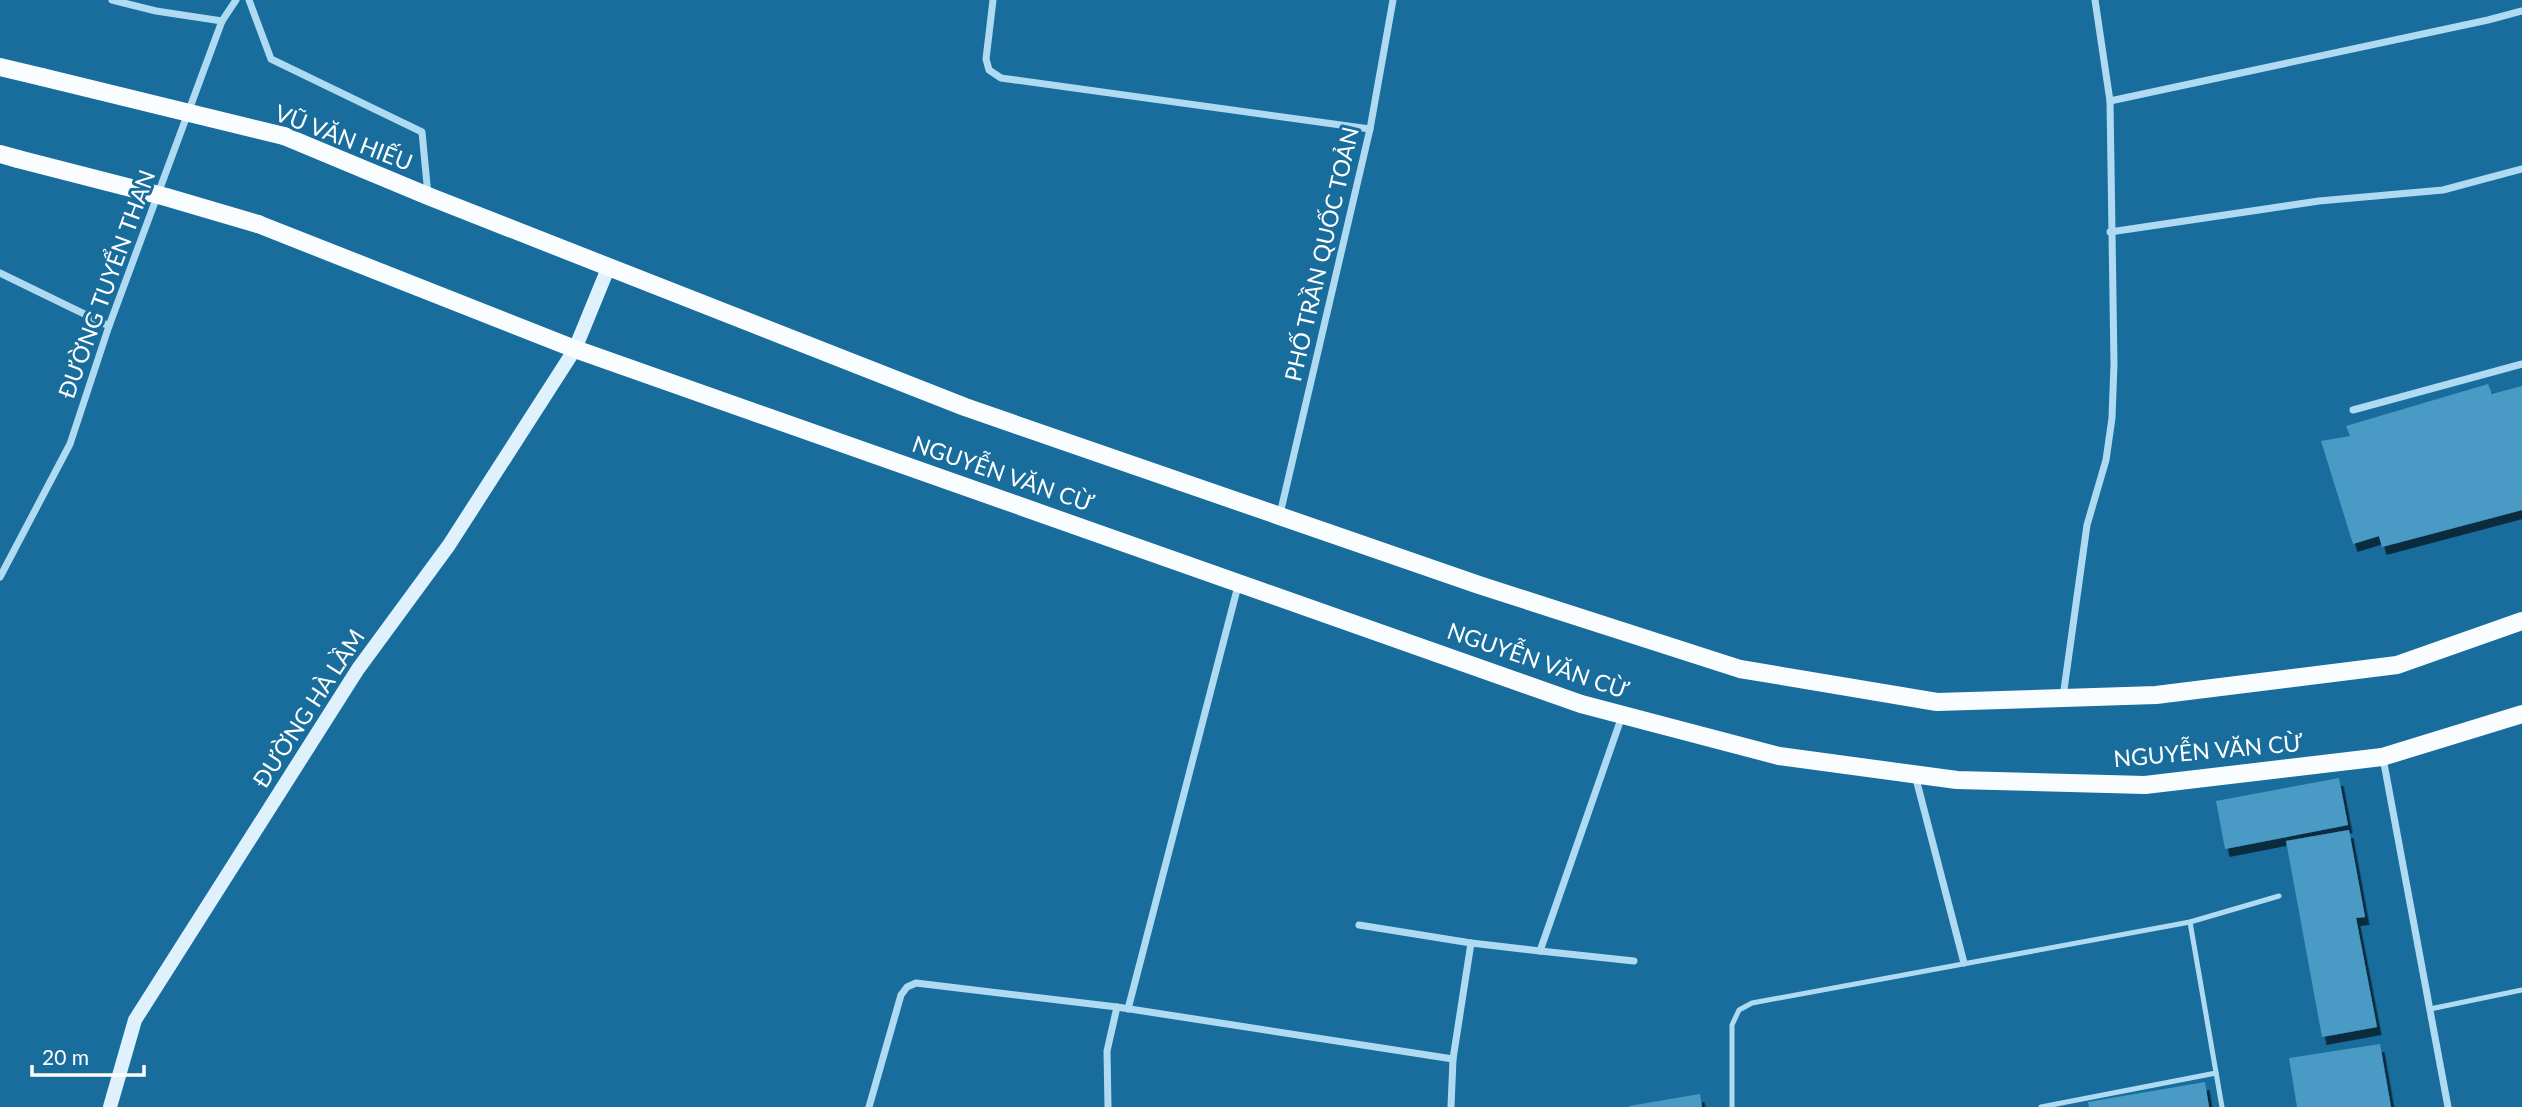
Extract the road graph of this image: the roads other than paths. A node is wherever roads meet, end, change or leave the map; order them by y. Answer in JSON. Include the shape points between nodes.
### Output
{"nodes":[{"id":1,"x":112,"y":0,"type":"edge"},
{"id":2,"x":236,"y":0,"type":"edge"},
{"id":3,"x":250,"y":0,"type":"edge"},
{"id":4,"x":993,"y":0,"type":"edge"},
{"id":5,"x":1393,"y":0,"type":"edge"},
{"id":6,"x":2095,"y":0,"type":"edge"},
{"id":7,"x":2522,"y":10,"type":"edge"},
{"id":8,"x":222,"y":21,"type":"junction"},
{"id":9,"x":0,"y":67,"type":"edge"},
{"id":10,"x":2110,"y":101,"type":"junction"},
{"id":11,"x":1370,"y":130,"type":"junction"},
{"id":12,"x":0,"y":154,"type":"edge"},
{"id":13,"x":2522,"y":169,"type":"edge"},
{"id":14,"x":428,"y":196,"type":"junction"},
{"id":15,"x":2110,"y":232,"type":"junction"},
{"id":16,"x":609,"y":266,"type":"junction"},
{"id":17,"x":0,"y":273,"type":"edge"},
{"id":18,"x":109,"y":327,"type":"junction"},
{"id":19,"x":575,"y":349,"type":"junction"},
{"id":20,"x":2522,"y":365,"type":"edge"},
{"id":21,"x":2353,"y":410,"type":"dead end"},
{"id":22,"x":1280,"y":515,"type":"junction"},
{"id":23,"x":0,"y":577,"type":"edge"},
{"id":24,"x":1239,"y":582,"type":"junction"},
{"id":25,"x":2522,"y":621,"type":"edge"},
{"id":26,"x":2063,"y":698,"type":"junction"},
{"id":27,"x":2522,"y":714,"type":"edge"},
{"id":28,"x":1622,"y":715,"type":"junction"},
{"id":29,"x":2382,"y":757,"type":"junction"},
{"id":30,"x":1914,"y":774,"type":"junction"},
{"id":31,"x":2279,"y":896,"type":"dead end"},
{"id":32,"x":2190,"y":922,"type":"junction"},
{"id":33,"x":1359,"y":925,"type":"dead end"},
{"id":34,"x":1471,"y":943,"type":"junction"},
{"id":35,"x":1540,"y":951,"type":"junction"},
{"id":36,"x":1634,"y":961,"type":"dead end"},
{"id":37,"x":1964,"y":963,"type":"junction"},
{"id":38,"x":2522,"y":990,"type":"edge"},
{"id":39,"x":1117,"y":1007,"type":"junction"},
{"id":40,"x":1128,"y":1009,"type":"junction"},
{"id":41,"x":2430,"y":1009,"type":"junction"},
{"id":42,"x":1453,"y":1059,"type":"junction"},
{"id":43,"x":2216,"y":1073,"type":"junction"},
{"id":44,"x":110,"y":1107,"type":"edge"},
{"id":45,"x":869,"y":1107,"type":"edge"},
{"id":46,"x":1108,"y":1107,"type":"edge"},
{"id":47,"x":1451,"y":1107,"type":"edge"},
{"id":48,"x":1732,"y":1107,"type":"edge"},
{"id":49,"x":2041,"y":1107,"type":"edge"},
{"id":50,"x":2222,"y":1107,"type":"edge"},
{"id":51,"x":2448,"y":1107,"type":"edge"}],
"edges":[{"from":1,"to":8,"type":"street"},
{"from":2,"to":8,"type":"street","name":"ĐƯỜNG TUYỂN THAN"},
{"from":3,"to":14,"type":"street","via":[[271,59],[422,132]]},
{"from":4,"to":11,"type":"street","via":[[986,59],[989,69],[1001,78]]},
{"from":5,"to":11,"type":"street","name":"PHỐ TRẦN QUỐC TOẢN"},
{"from":6,"to":10,"type":"street"},
{"from":7,"to":10,"type":"street"},
{"from":8,"to":18,"type":"street","name":"ĐƯỜNG TUYỂN THAN"},
{"from":9,"to":14,"type":"main road","name":"VŨ VĂN HIẾU","bridge":true,"via":[[284,136]]},
{"from":10,"to":15,"type":"street"},
{"from":11,"to":22,"type":"street","name":"PHỐ TRẦN QUỐC TOẢN"},
{"from":12,"to":19,"type":"main road","bridge":true,"via":[[258,224]]},
{"from":13,"to":15,"type":"street","via":[[2443,190],[2319,201]]},
{"from":14,"to":16,"type":"main road","name":"VŨ VĂN HIẾU"},
{"from":15,"to":26,"type":"street","via":[[2112,418],[2106,460],[2087,525]]},
{"from":16,"to":19,"type":"main road","name":"ĐƯỜNG HÀ LẦM"},
{"from":16,"to":22,"type":"main road","name":"VŨ VĂN HIẾU","via":[[965,407]]},
{"from":17,"to":18,"type":"street"},
{"from":18,"to":23,"type":"street","name":"ĐƯỜNG TUYỂN THAN","via":[[71,444]]},
{"from":19,"to":24,"type":"main road","name":"NGUYỄN VĂN CỪ"},
{"from":19,"to":44,"type":"main road","name":"ĐƯỜNG HÀ LẦM","via":[[449,545],[358,669],[135,1020]]},
{"from":20,"to":21,"type":"street"},
{"from":22,"to":26,"type":"main road","via":[[1740,669],[1937,702]]},
{"from":24,"to":28,"type":"main road","name":"NGUYỄN VĂN CỪ"},
{"from":24,"to":40,"type":"street"},
{"from":25,"to":26,"type":"main road","via":[[2397,665],[2156,695]]},
{"from":27,"to":29,"type":"main road","name":"NGUYỄN VĂN CỪ"},
{"from":28,"to":30,"type":"main road","name":"NGUYỄN VĂN CỪ","via":[[1779,756]]},
{"from":28,"to":35,"type":"street"},
{"from":29,"to":30,"type":"main road","name":"NGUYỄN VĂN CỪ","via":[[2145,785],[1957,780]]},
{"from":29,"to":41,"type":"street"},
{"from":30,"to":37,"type":"street"},
{"from":31,"to":32,"type":"lane"},
{"from":32,"to":37,"type":"lane"},
{"from":32,"to":43,"type":"lane"},
{"from":33,"to":34,"type":"street"},
{"from":34,"to":35,"type":"street"},
{"from":34,"to":42,"type":"street"},
{"from":35,"to":36,"type":"street"},
{"from":37,"to":48,"type":"lane","via":[[1752,1003],[1739,1010],[1732,1025]]},
{"from":38,"to":41,"type":"lane"},
{"from":39,"to":40,"type":"street"},
{"from":39,"to":45,"type":"street","via":[[916,984],[907,987]]},
{"from":39,"to":46,"type":"street","via":[[1107,1051]]},
{"from":40,"to":42,"type":"street"},
{"from":41,"to":51,"type":"street"},
{"from":42,"to":47,"type":"street"},
{"from":43,"to":49,"type":"lane"},
{"from":43,"to":50,"type":"lane"}]}
